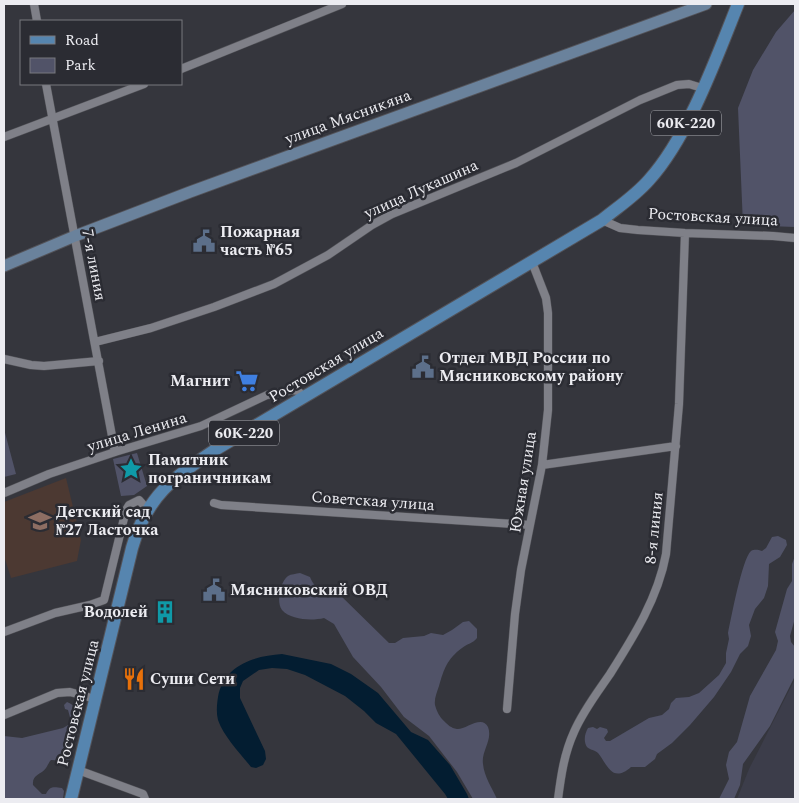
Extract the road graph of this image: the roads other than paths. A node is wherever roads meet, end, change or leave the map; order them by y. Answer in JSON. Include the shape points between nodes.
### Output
{"nodes":[{"id":1,"x":34,"y":4,"type":"edge"},
{"id":2,"x":342,"y":4,"type":"edge"},
{"id":3,"x":706,"y":4,"type":"edge"},
{"id":4,"x":738,"y":4,"type":"edge"},
{"id":5,"x":37,"y":20,"type":"edge"},
{"id":6,"x":182,"y":69,"type":"edge"},
{"id":7,"x":46,"y":85,"type":"edge"},
{"id":8,"x":141,"y":85,"type":"edge"},
{"id":9,"x":702,"y":88,"type":"junction"},
{"id":10,"x":52,"y":118,"type":"junction"},
{"id":11,"x":4,"y":138,"type":"edge"},
{"id":12,"x":602,"y":220,"type":"junction"},
{"id":13,"x":684,"y":233,"type":"junction"},
{"id":14,"x":75,"y":236,"type":"junction"},
{"id":15,"x":795,"y":238,"type":"edge"},
{"id":16,"x":532,"y":262,"type":"junction"},
{"id":17,"x":4,"y":266,"type":"edge"},
{"id":18,"x":95,"y":342,"type":"junction"},
{"id":19,"x":4,"y":359,"type":"edge"},
{"id":20,"x":99,"y":361,"type":"junction"},
{"id":21,"x":304,"y":397,"type":"junction"},
{"id":22,"x":676,"y":446,"type":"junction"},
{"id":23,"x":115,"y":452,"type":"junction"},
{"id":24,"x":542,"y":464,"type":"junction"},
{"id":25,"x":4,"y":493,"type":"edge"},
{"id":26,"x":214,"y":503,"type":"dead end"},
{"id":27,"x":147,"y":509,"type":"junction"},
{"id":28,"x":530,"y":525,"type":"junction"},
{"id":29,"x":4,"y":632,"type":"edge"},
{"id":30,"x":95,"y":699,"type":"junction"},
{"id":31,"x":507,"y":709,"type":"dead end"},
{"id":32,"x":4,"y":715,"type":"edge"},
{"id":33,"x":78,"y":770,"type":"junction"},
{"id":34,"x":72,"y":795,"type":"edge"},
{"id":35,"x":145,"y":799,"type":"edge"},
{"id":36,"x":558,"y":799,"type":"edge"}],
"edges":[{"from":1,"to":5,"type":"street"},
{"from":2,"to":6,"type":"street"},
{"from":3,"to":14,"type":"street","name":"улица Мясникяна"},
{"from":4,"to":9,"type":"main road","name":"Ростовская улица","number":"60К-220"},
{"from":7,"to":10,"type":"street","name":"7-я линия"},
{"from":8,"to":10,"type":"street"},
{"from":9,"to":12,"type":"main road","name":"Ростовская улица","number":"60К-220","via":[[678,139],[660,167],[638,192]]},
{"from":9,"to":18,"type":"street","name":"улица Лукашина","via":[[689,84],[677,86],[640,100],[516,163],[392,214],[274,284],[160,325]]},
{"from":10,"to":11,"type":"street"},
{"from":10,"to":14,"type":"street","name":"7-я линия"},
{"from":12,"to":13,"type":"street","name":"Ростовская улица","via":[[620,228]]},
{"from":12,"to":16,"type":"main road","name":"Ростовская улица","number":"60К-220"},
{"from":13,"to":15,"type":"street","name":"Ростовская улица"},
{"from":13,"to":22,"type":"street","name":"8-я линия"},
{"from":14,"to":17,"type":"street","name":"улица Мясникяна"},
{"from":14,"to":18,"type":"street","name":"7-я линия"},
{"from":16,"to":21,"type":"main road","name":"Ростовская улица","number":"60К-220"},
{"from":16,"to":24,"type":"street","name":"Южная улица","via":[[546,298],[549,331],[548,410]]},
{"from":18,"to":20,"type":"street","name":"7-я линия"},
{"from":19,"to":20,"type":"street","via":[[44,366]]},
{"from":20,"to":23,"type":"street","name":"7-я линия"},
{"from":21,"to":23,"type":"street","name":"улица Ленина","via":[[293,390],[268,395],[202,426]]},
{"from":21,"to":27,"type":"main road","name":"Ростовская улица","number":"60К-220","via":[[194,464],[167,485]]},
{"from":22,"to":24,"type":"street"},
{"from":22,"to":36,"type":"street","name":"8-я линия","via":[[666,554],[658,586],[636,631],[574,730],[564,761]]},
{"from":23,"to":25,"type":"street","name":"улица Ленина"},
{"from":24,"to":28,"type":"street","name":"Южная улица"},
{"from":26,"to":28,"type":"street","name":"Советская улица"},
{"from":27,"to":29,"type":"street","via":[[139,500],[129,504],[126,510],[104,600],[55,613]]},
{"from":27,"to":30,"type":"main road","name":"Ростовская улица","number":"60К-220","via":[[136,532]]},
{"from":28,"to":31,"type":"street","name":"Южная улица","via":[[521,570]]},
{"from":30,"to":32,"type":"street","via":[[70,692],[58,693]]},
{"from":30,"to":33,"type":"main road","name":"Ростовская улица","number":"60К-220"},
{"from":33,"to":34,"type":"main road","name":"Ростовская улица","number":"60К-220"},
{"from":33,"to":35,"type":"street","via":[[143,794]]}]}
